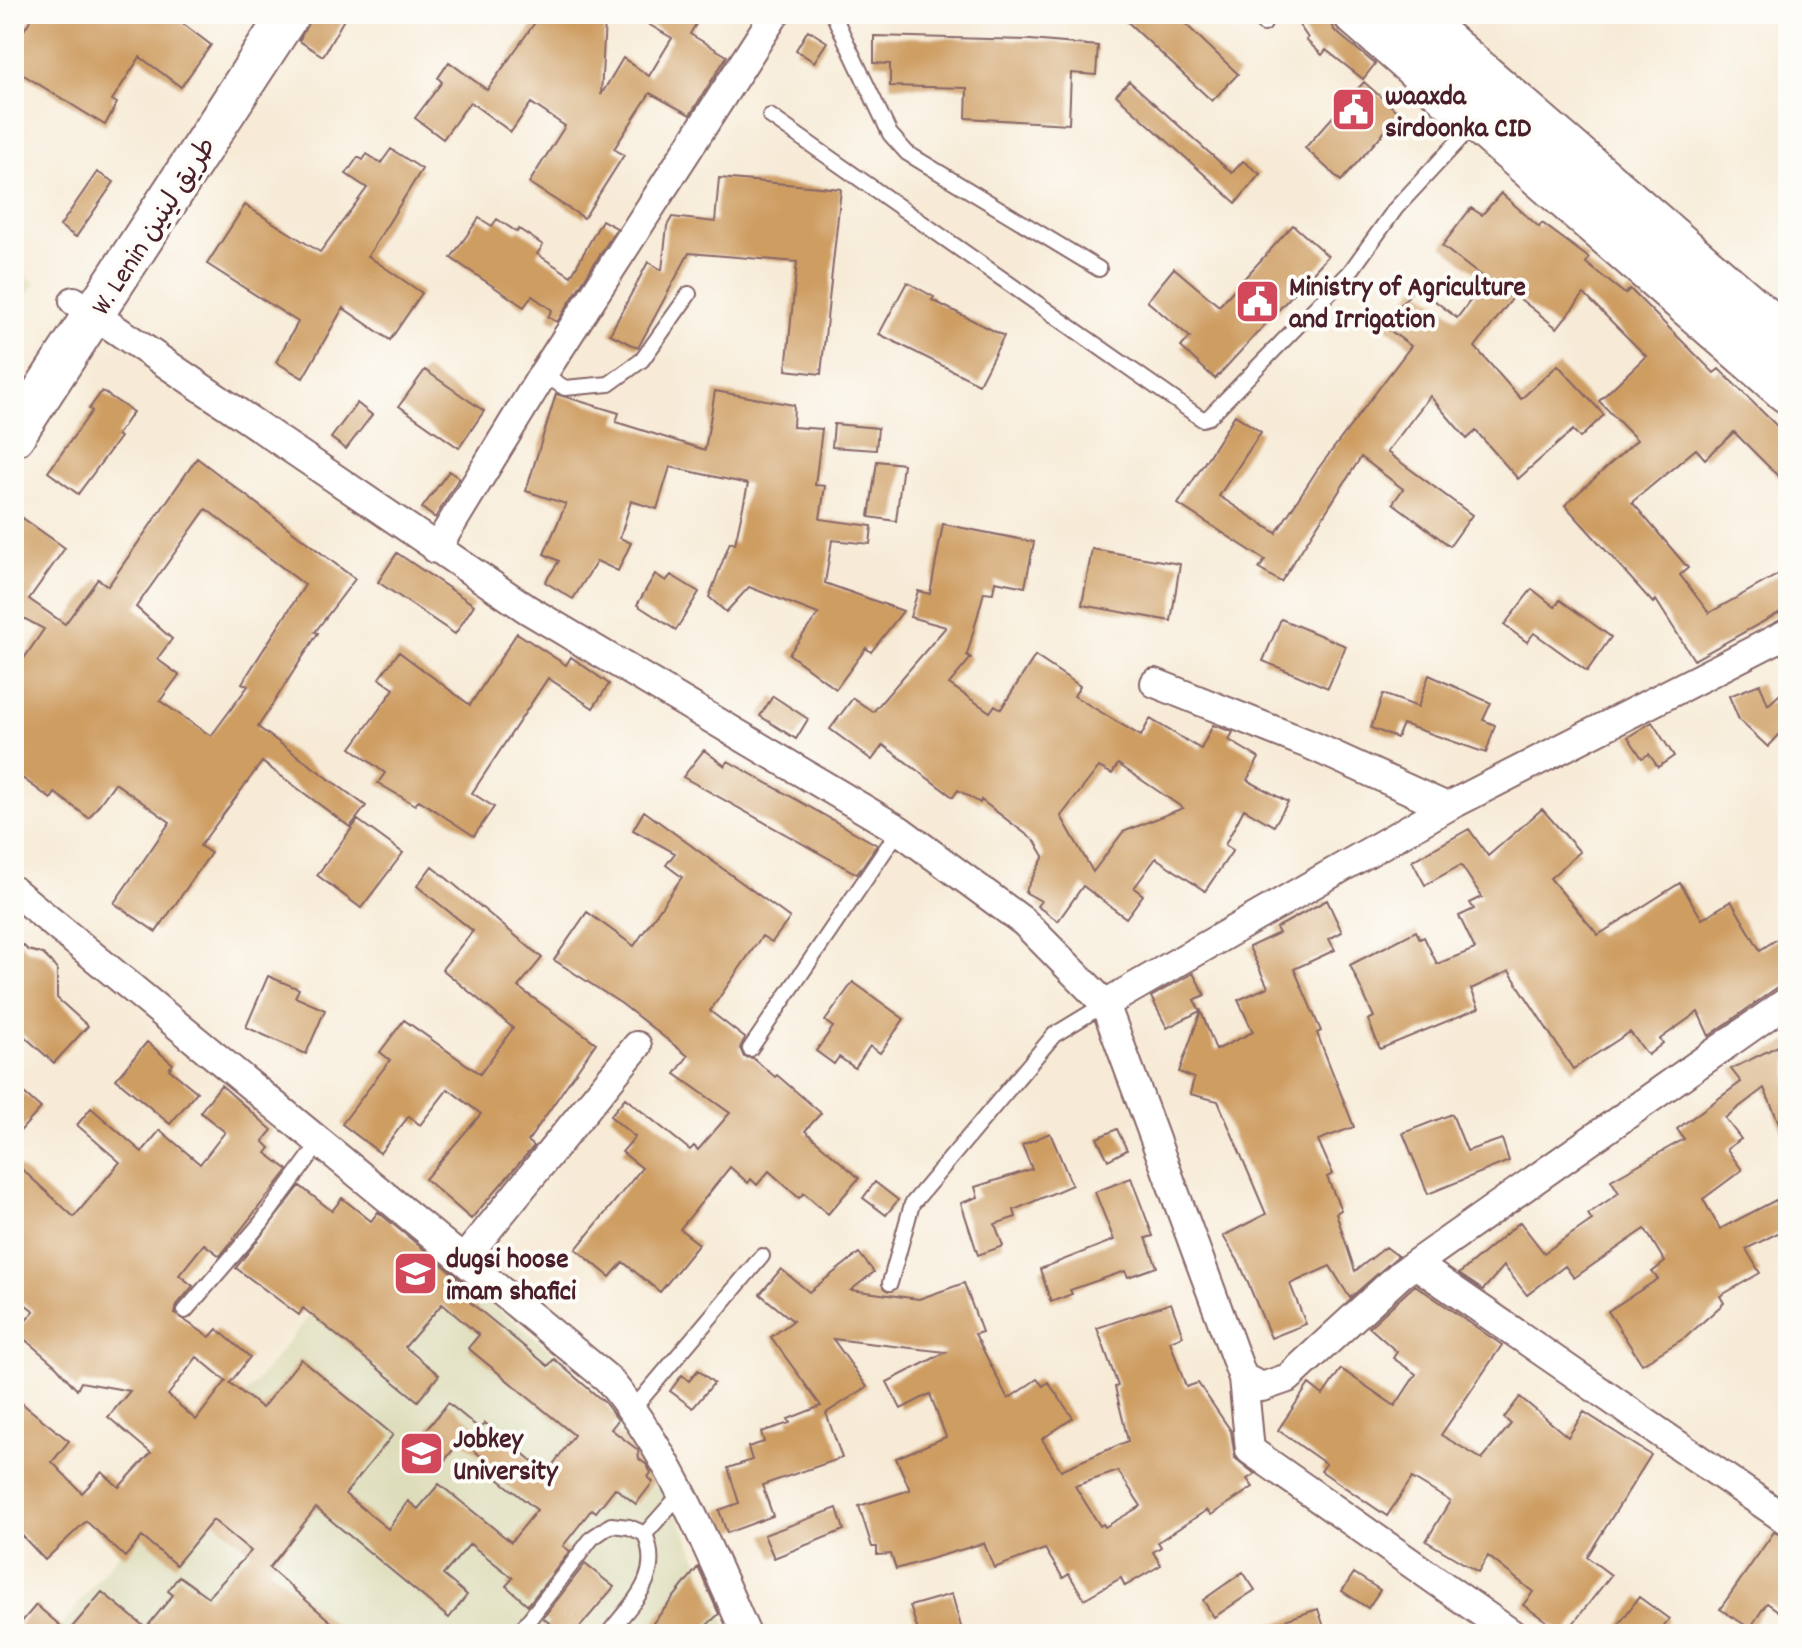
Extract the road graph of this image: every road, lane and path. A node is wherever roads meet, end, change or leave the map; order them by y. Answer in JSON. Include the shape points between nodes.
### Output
{"nodes":[{"id":1,"x":775,"y":14,"type":"edge"},
{"id":2,"x":833,"y":14,"type":"edge"},
{"id":3,"x":1252,"y":14,"type":"edge"},
{"id":4,"x":1356,"y":14,"type":"edge"},
{"id":5,"x":1411,"y":14,"type":"edge"},
{"id":6,"x":274,"y":17,"type":"edge"},
{"id":7,"x":1264,"y":24,"type":"dead end"},
{"id":8,"x":770,"y":116,"type":"dead end"},
{"id":9,"x":1478,"y":120,"type":"junction"},
{"id":10,"x":1099,"y":269,"type":"dead end"},
{"id":11,"x":689,"y":294,"type":"dead end"},
{"id":12,"x":84,"y":307,"type":"junction"},
{"id":13,"x":1788,"y":340,"type":"edge"},
{"id":14,"x":543,"y":374,"type":"junction"},
{"id":15,"x":14,"y":391,"type":"edge"},
{"id":16,"x":1788,"y":391,"type":"edge"},
{"id":17,"x":14,"y":436,"type":"edge"},
{"id":18,"x":436,"y":549,"type":"junction"},
{"id":19,"x":1788,"y":633,"type":"edge"},
{"id":20,"x":1155,"y":683,"type":"dead end"},
{"id":21,"x":1447,"y":807,"type":"junction"},
{"id":22,"x":899,"y":830,"type":"junction"},
{"id":23,"x":14,"y":891,"type":"edge"},
{"id":24,"x":1788,"y":1001,"type":"edge"},
{"id":25,"x":1105,"y":1004,"type":"junction"},
{"id":26,"x":637,"y":1046,"type":"dead end"},
{"id":27,"x":750,"y":1049,"type":"dead end"},
{"id":28,"x":321,"y":1141,"type":"junction"},
{"id":29,"x":762,"y":1256,"type":"dead end"},
{"id":30,"x":463,"y":1260,"type":"junction"},
{"id":31,"x":1417,"y":1265,"type":"junction"},
{"id":32,"x":890,"y":1283,"type":"dead end"},
{"id":33,"x":185,"y":1311,"type":"dead end"},
{"id":34,"x":1243,"y":1378,"type":"junction"},
{"id":35,"x":633,"y":1409,"type":"junction"},
{"id":36,"x":683,"y":1491,"type":"junction"},
{"id":37,"x":1788,"y":1521,"type":"edge"},
{"id":38,"x":645,"y":1534,"type":"junction"},
{"id":39,"x":518,"y":1634,"type":"edge"},
{"id":40,"x":608,"y":1634,"type":"edge"},
{"id":41,"x":746,"y":1634,"type":"edge"},
{"id":42,"x":1512,"y":1634,"type":"edge"}],
"edges":[{"from":1,"to":14,"type":"street"},
{"from":2,"to":10,"type":"lane","via":[[898,145]]},
{"from":3,"to":7,"type":"lane"},
{"from":4,"to":9,"type":"highway"},
{"from":5,"to":13,"type":"highway"},
{"from":6,"to":12,"type":"main road"},
{"from":8,"to":9,"type":"lane","via":[[1202,419],[1350,272],[1396,208]]},
{"from":9,"to":16,"type":"highway"},
{"from":11,"to":14,"type":"lane","via":[[642,360],[609,384],[565,388]]},
{"from":12,"to":15,"type":"main road"},
{"from":12,"to":17,"type":"main road","name":"W. Lenin طريق لينين"},
{"from":12,"to":18,"type":"street"},
{"from":14,"to":18,"type":"street"},
{"from":18,"to":22,"type":"street","via":[[527,609]]},
{"from":19,"to":21,"type":"street"},
{"from":20,"to":21,"type":"street"},
{"from":21,"to":25,"type":"street"},
{"from":22,"to":25,"type":"street","via":[[1024,922]]},
{"from":22,"to":27,"type":"lane"},
{"from":23,"to":28,"type":"street"},
{"from":24,"to":31,"type":"street"},
{"from":25,"to":32,"type":"lane","via":[[1054,1035],[912,1204]]},
{"from":25,"to":34,"type":"street"},
{"from":26,"to":30,"type":"street"},
{"from":28,"to":30,"type":"street"},
{"from":28,"to":33,"type":"lane","via":[[261,1223]]},
{"from":29,"to":35,"type":"lane"},
{"from":30,"to":35,"type":"street","via":[[608,1379]]},
{"from":31,"to":34,"type":"street","via":[[1288,1378],[1262,1387]]},
{"from":31,"to":37,"type":"street"},
{"from":34,"to":42,"type":"street","via":[[1250,1450]]},
{"from":35,"to":36,"type":"street"},
{"from":36,"to":38,"type":"lane"},
{"from":36,"to":41,"type":"street"},
{"from":38,"to":39,"type":"lane","via":[[611,1525],[592,1538]]},
{"from":38,"to":40,"type":"lane","via":[[652,1552],[649,1581]]}]}
